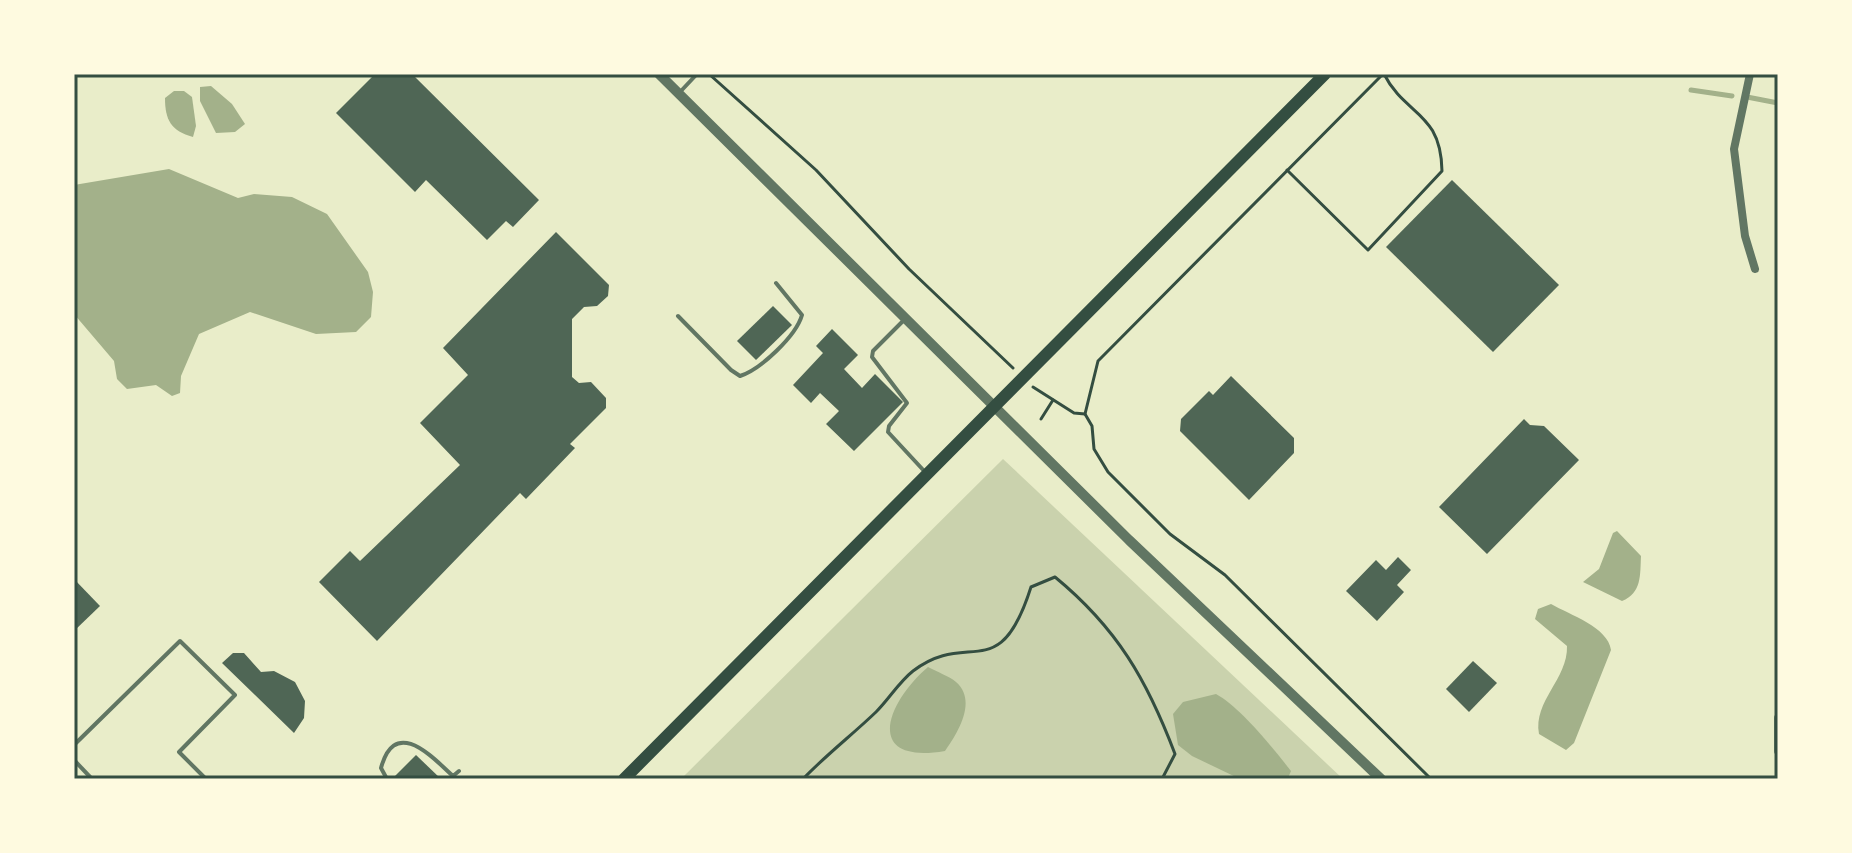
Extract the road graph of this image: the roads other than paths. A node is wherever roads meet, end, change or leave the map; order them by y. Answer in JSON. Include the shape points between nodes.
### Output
{"nodes":[{"id":1,"x":659,"y":74,"type":"edge"},
{"id":2,"x":697,"y":74,"type":"edge"},
{"id":3,"x":1325,"y":74,"type":"edge"},
{"id":4,"x":1750,"y":74,"type":"edge"},
{"id":5,"x":679,"y":94,"type":"junction"},
{"id":6,"x":1755,"y":269,"type":"dead end"},
{"id":7,"x":776,"y":283,"type":"dead end"},
{"id":8,"x":678,"y":316,"type":"dead end"},
{"id":9,"x":905,"y":319,"type":"junction"},
{"id":10,"x":993,"y":406,"type":"junction"},
{"id":11,"x":926,"y":473,"type":"junction"},
{"id":12,"x":1778,"y":718,"type":"edge"},
{"id":13,"x":74,"y":745,"type":"edge"},
{"id":14,"x":1778,"y":751,"type":"edge"},
{"id":15,"x":74,"y":760,"type":"edge"},
{"id":16,"x":459,"y":771,"type":"dead end"},
{"id":17,"x":92,"y":779,"type":"edge"},
{"id":18,"x":206,"y":779,"type":"edge"},
{"id":19,"x":387,"y":779,"type":"edge"},
{"id":20,"x":624,"y":779,"type":"edge"},
{"id":21,"x":1381,"y":779,"type":"edge"}],
"edges":[{"from":1,"to":5,"type":"street"},
{"from":2,"to":5,"type":"lane"},
{"from":3,"to":10,"type":"main road"},
{"from":4,"to":6,"type":"street","via":[[1734,149],[1745,236]]},
{"from":5,"to":9,"type":"street"},
{"from":7,"to":8,"type":"lane","via":[[797,304],[799,326],[751,372],[740,376]]},
{"from":9,"to":10,"type":"street"},
{"from":9,"to":11,"type":"lane","via":[[872,357],[907,403],[888,432]]},
{"from":10,"to":11,"type":"main road"},
{"from":10,"to":21,"type":"street"},
{"from":11,"to":20,"type":"main road"},
{"from":12,"to":14,"type":"street"},
{"from":13,"to":18,"type":"lane","via":[[180,641],[235,695],[179,752]]},
{"from":15,"to":17,"type":"lane"},
{"from":16,"to":19,"type":"lane","via":[[453,776],[410,741],[383,758]]}]}
